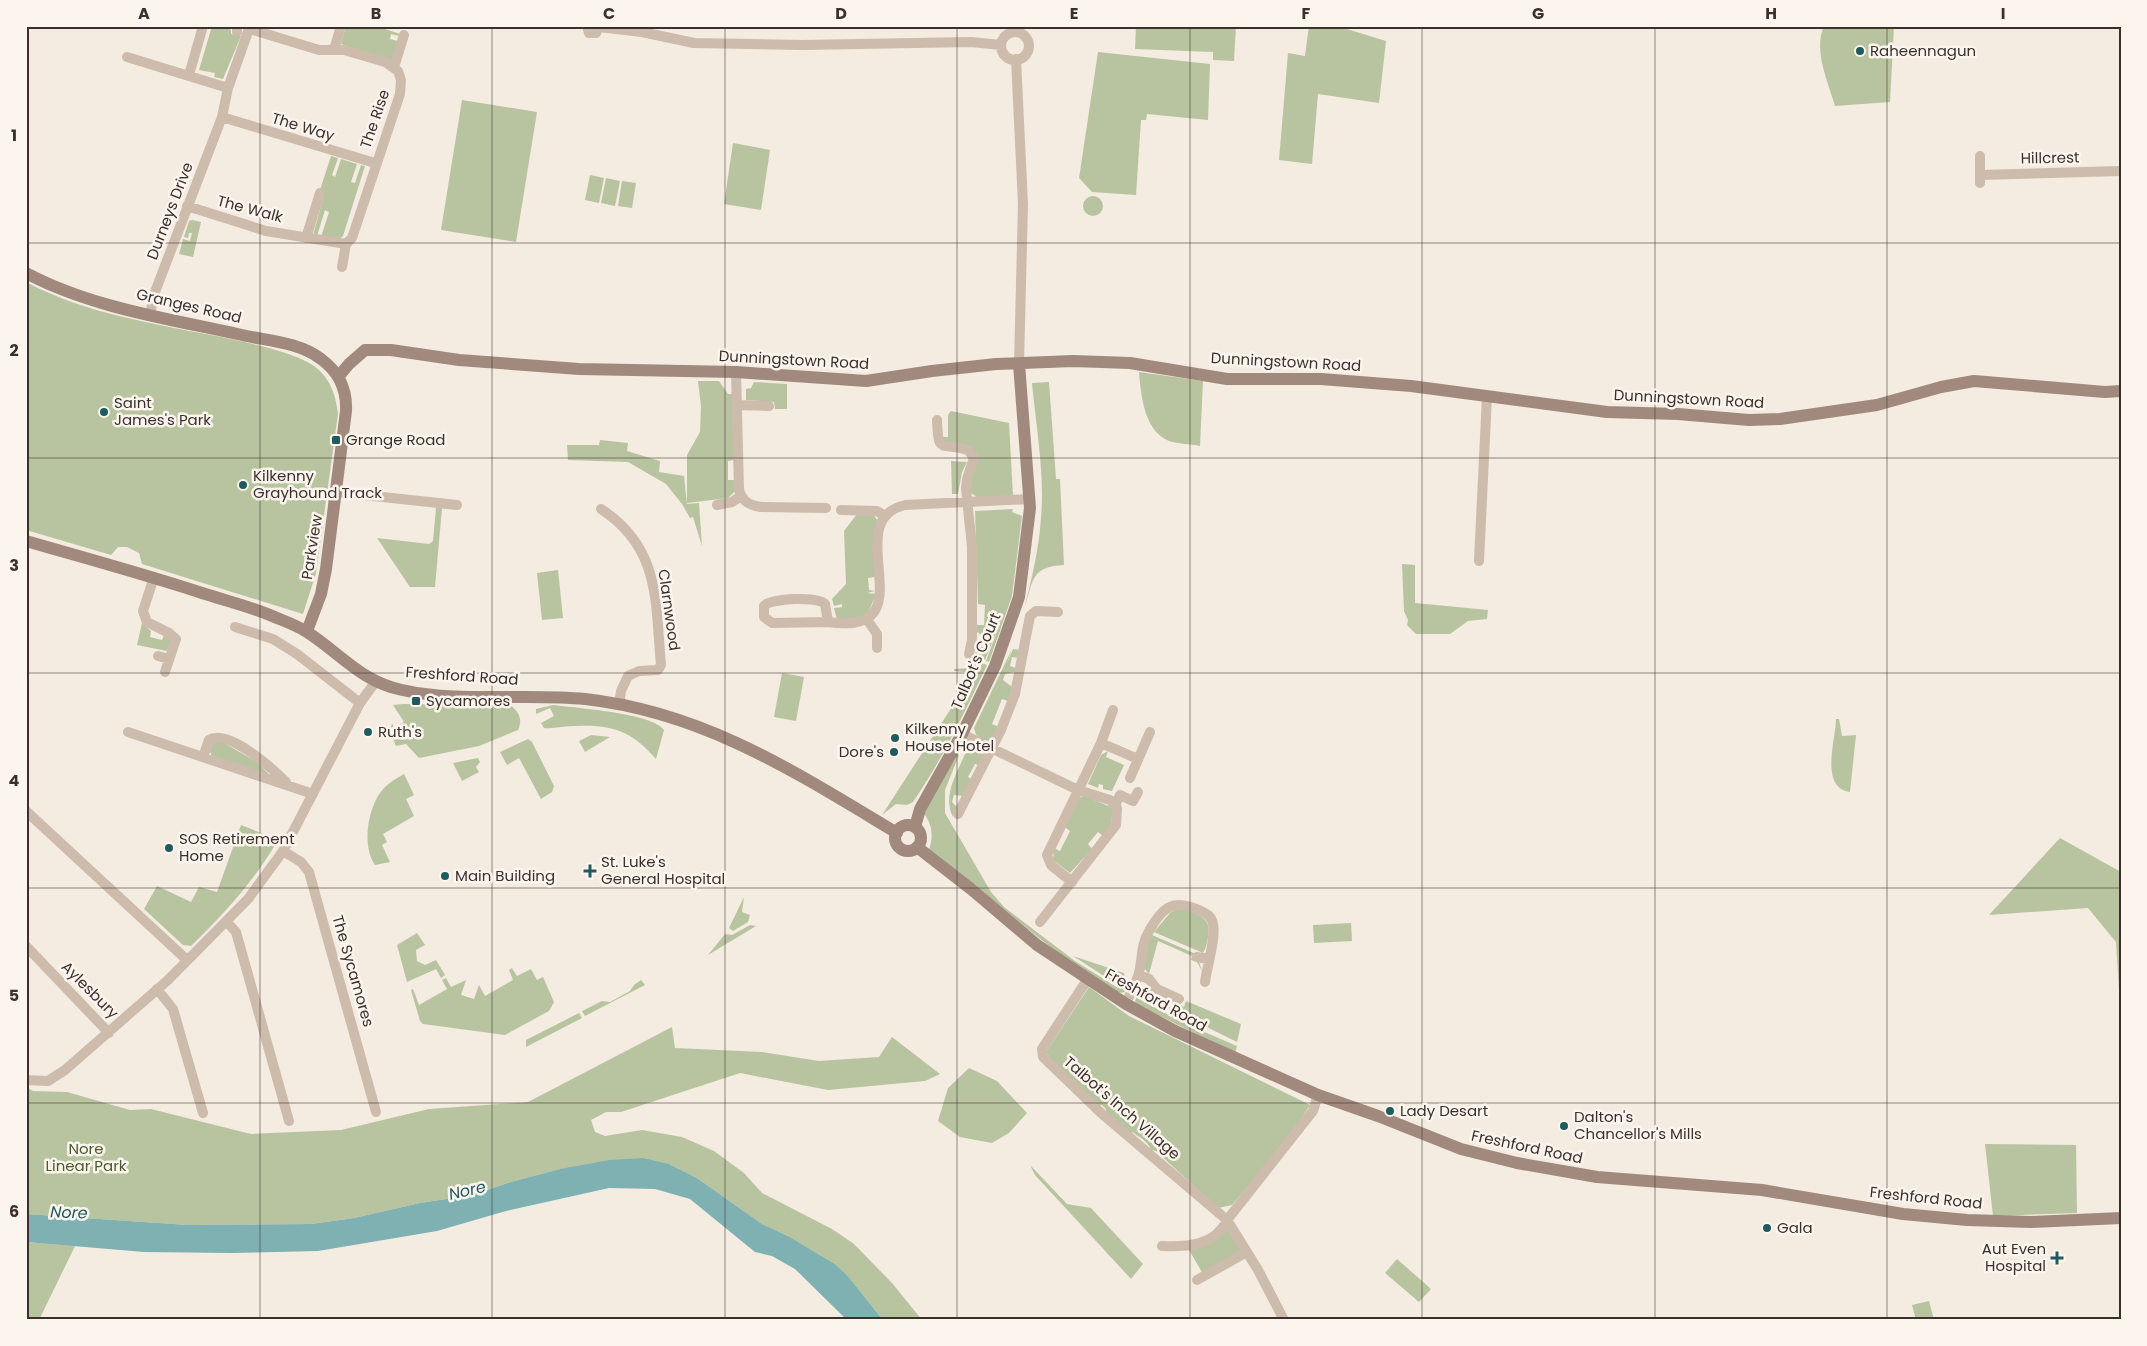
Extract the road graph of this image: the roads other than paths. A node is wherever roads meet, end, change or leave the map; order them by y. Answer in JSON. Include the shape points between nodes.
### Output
{"nodes":[{"id":1,"x":203,"y":26,"type":"edge"},
{"id":2,"x":341,"y":26,"type":"edge"},
{"id":3,"x":587,"y":26,"type":"edge"},
{"id":4,"x":599,"y":27,"type":"edge"},
{"id":5,"x":250,"y":28,"type":"edge"},
{"id":6,"x":404,"y":35,"type":"dead end"},
{"id":7,"x":1001,"y":46,"type":"junction"},
{"id":8,"x":334,"y":50,"type":"junction"},
{"id":9,"x":127,"y":57,"type":"dead end"},
{"id":10,"x":1016,"y":59,"type":"junction"},
{"id":11,"x":394,"y":67,"type":"junction"},
{"id":12,"x":190,"y":75,"type":"junction"},
{"id":13,"x":228,"y":88,"type":"junction"},
{"id":14,"x":222,"y":119,"type":"junction"},
{"id":15,"x":1980,"y":156,"type":"dead end"},
{"id":16,"x":375,"y":163,"type":"junction"},
{"id":17,"x":2121,"y":171,"type":"edge"},
{"id":18,"x":320,"y":193,"type":"dead end"},
{"id":19,"x":187,"y":206,"type":"junction"},
{"id":20,"x":306,"y":238,"type":"junction"},
{"id":21,"x":346,"y":244,"type":"junction"},
{"id":22,"x":342,"y":268,"type":"dead end"},
{"id":23,"x":26,"y":273,"type":"edge"},
{"id":24,"x":150,"y":314,"type":"junction"},
{"id":25,"x":1019,"y":364,"type":"junction"},
{"id":26,"x":736,"y":372,"type":"junction"},
{"id":27,"x":338,"y":376,"type":"junction"},
{"id":28,"x":2121,"y":391,"type":"edge"},
{"id":29,"x":1487,"y":396,"type":"junction"},
{"id":30,"x":737,"y":405,"type":"junction"},
{"id":31,"x":769,"y":406,"type":"dead end"},
{"id":32,"x":937,"y":420,"type":"dead end"},
{"id":33,"x":336,"y":492,"type":"junction"},
{"id":34,"x":741,"y":496,"type":"junction"},
{"id":35,"x":1030,"y":499,"type":"junction"},
{"id":36,"x":968,"y":501,"type":"junction"},
{"id":37,"x":457,"y":505,"type":"dead end"},
{"id":38,"x":717,"y":505,"type":"dead end"},
{"id":39,"x":826,"y":508,"type":"dead end"},
{"id":40,"x":601,"y":509,"type":"dead end"},
{"id":41,"x":846,"y":512,"type":"dead end"},
{"id":42,"x":885,"y":516,"type":"junction"},
{"id":43,"x":26,"y":541,"type":"edge"},
{"id":44,"x":1478,"y":561,"type":"dead end"},
{"id":45,"x":154,"y":578,"type":"junction"},
{"id":46,"x":1058,"y":612,"type":"dead end"},
{"id":47,"x":868,"y":621,"type":"junction"},
{"id":48,"x":828,"y":622,"type":"junction"},
{"id":49,"x":235,"y":627,"type":"dead end"},
{"id":50,"x":307,"y":631,"type":"junction"},
{"id":51,"x":877,"y":648,"type":"dead end"},
{"id":52,"x":969,"y":654,"type":"dead end"},
{"id":53,"x":158,"y":656,"type":"dead end"},
{"id":54,"x":169,"y":659,"type":"junction"},
{"id":55,"x":165,"y":672,"type":"dead end"},
{"id":56,"x":376,"y":682,"type":"junction"},
{"id":57,"x":360,"y":704,"type":"junction"},
{"id":58,"x":620,"y":706,"type":"junction"},
{"id":59,"x":1114,"y":710,"type":"dead end"},
{"id":60,"x":128,"y":732,"type":"dead end"},
{"id":61,"x":1150,"y":732,"type":"dead end"},
{"id":62,"x":962,"y":734,"type":"junction"},
{"id":63,"x":1101,"y":743,"type":"junction"},
{"id":64,"x":992,"y":749,"type":"junction"},
{"id":65,"x":202,"y":757,"type":"junction"},
{"id":66,"x":1138,"y":759,"type":"junction"},
{"id":67,"x":1130,"y":778,"type":"dead end"},
{"id":68,"x":289,"y":784,"type":"junction"},
{"id":69,"x":1078,"y":790,"type":"junction"},
{"id":70,"x":1138,"y":792,"type":"dead end"},
{"id":71,"x":312,"y":794,"type":"junction"},
{"id":72,"x":1116,"y":805,"type":"junction"},
{"id":73,"x":26,"y":811,"type":"edge"},
{"id":74,"x":958,"y":814,"type":"dead end"},
{"id":75,"x":915,"y":826,"type":"junction"},
{"id":76,"x":897,"y":833,"type":"junction"},
{"id":77,"x":917,"y":847,"type":"junction"},
{"id":78,"x":283,"y":851,"type":"junction"},
{"id":79,"x":1072,"y":882,"type":"junction"},
{"id":80,"x":227,"y":922,"type":"junction"},
{"id":81,"x":1040,"y":922,"type":"dead end"},
{"id":82,"x":26,"y":946,"type":"edge"},
{"id":83,"x":1197,"y":957,"type":"dead end"},
{"id":84,"x":187,"y":960,"type":"junction"},
{"id":85,"x":1208,"y":960,"type":"junction"},
{"id":86,"x":1139,"y":974,"type":"junction"},
{"id":87,"x":1086,"y":980,"type":"junction"},
{"id":88,"x":1205,"y":982,"type":"dead end"},
{"id":89,"x":157,"y":989,"type":"junction"},
{"id":90,"x":1179,"y":999,"type":"dead end"},
{"id":91,"x":1126,"y":1004,"type":"junction"},
{"id":92,"x":109,"y":1032,"type":"junction"},
{"id":93,"x":26,"y":1080,"type":"edge"},
{"id":94,"x":1318,"y":1095,"type":"junction"},
{"id":95,"x":376,"y":1112,"type":"dead end"},
{"id":96,"x":203,"y":1113,"type":"dead end"},
{"id":97,"x":289,"y":1121,"type":"dead end"},
{"id":98,"x":2121,"y":1218,"type":"edge"},
{"id":99,"x":1227,"y":1220,"type":"junction"},
{"id":100,"x":1162,"y":1246,"type":"dead end"},
{"id":101,"x":1246,"y":1252,"type":"junction"},
{"id":102,"x":1197,"y":1280,"type":"dead end"},
{"id":103,"x":1286,"y":1319,"type":"edge"}],
"edges":[{"from":1,"to":12,"type":"street"},
{"from":2,"to":8,"type":"street"},
{"from":3,"to":4,"type":"street","via":[[588,33],[592,34]]},
{"from":4,"to":7,"type":"street","via":[[694,43],[971,42]]},
{"from":5,"to":8,"type":"street","via":[[319,50]]},
{"from":5,"to":13,"type":"street","name":"Durneys Drive"},
{"from":6,"to":11,"type":"street"},
{"from":7,"to":10,"type":"street","via":[[1007,57]]},
{"from":7,"to":10,"type":"street","via":[[1007,34],[1021,33],[1026,37],[1028,51]]},
{"from":8,"to":11,"type":"street","via":[[361,55]]},
{"from":9,"to":12,"type":"street"},
{"from":10,"to":25,"type":"street","via":[[1023,204]]},
{"from":11,"to":16,"type":"street","name":"The Rise","via":[[402,80],[400,94]]},
{"from":12,"to":13,"type":"street"},
{"from":13,"to":14,"type":"street","name":"Durneys Drive"},
{"from":14,"to":16,"type":"street","name":"The Way"},
{"from":14,"to":19,"type":"street","name":"Durneys Drive"},
{"from":15,"to":17,"type":"street","name":"Hillcrest","via":[[1980,179]]},
{"from":16,"to":21,"type":"street","name":"The Rise","via":[[352,238]]},
{"from":18,"to":20,"type":"street"},
{"from":19,"to":20,"type":"street","name":"The Walk","via":[[240,225]]},
{"from":19,"to":24,"type":"street","name":"Durneys Drive"},
{"from":20,"to":21,"type":"street","name":"The Walk"},
{"from":21,"to":22,"type":"street","name":"The Rise"},
{"from":23,"to":24,"type":"street","name":"Granges Road","via":[[69,293]]},
{"from":24,"to":27,"type":"street","name":"Granges Road","via":[[290,345],[321,358]]},
{"from":25,"to":26,"type":"street","name":"Dunningstown Road","via":[[932,371],[866,381]]},
{"from":25,"to":29,"type":"street","name":"Dunningstown Road","via":[[1073,361],[1130,363],[1227,378],[1321,379]]},
{"from":25,"to":35,"type":"street","name":"Talbot's Court"},
{"from":26,"to":27,"type":"street","name":"Dunningstown Road","via":[[579,369],[366,350]]},
{"from":26,"to":30,"type":"street"},
{"from":27,"to":33,"type":"street","name":"Parkview","via":[[346,398]]},
{"from":28,"to":29,"type":"street","name":"Dunningstown Road","via":[[1974,381],[1877,405],[1780,419],[1749,420],[1607,412]]},
{"from":29,"to":44,"type":"street"},
{"from":30,"to":31,"type":"street"},
{"from":30,"to":34,"type":"street"},
{"from":32,"to":36,"type":"street","name":"Talbot's Court","via":[[940,444],[950,449],[968,450],[974,458],[967,479]]},
{"from":33,"to":37,"type":"street"},
{"from":33,"to":50,"type":"street","name":"Parkview","via":[[326,569]]},
{"from":34,"to":38,"type":"street"},
{"from":34,"to":39,"type":"street","via":[[752,506]]},
{"from":35,"to":36,"type":"street"},
{"from":35,"to":62,"type":"street","name":"Talbot's Court","via":[[1026,551],[1012,622]]},
{"from":36,"to":42,"type":"street","via":[[897,506]]},
{"from":36,"to":52,"type":"street","name":"Talbot's Court","via":[[976,640]]},
{"from":40,"to":58,"type":"street","name":"Clarnwood","via":[[618,520],[639,544],[648,562],[662,666],[658,670],[639,671],[628,676],[621,691]]},
{"from":41,"to":42,"type":"street","via":[[877,511]]},
{"from":42,"to":47,"type":"street","via":[[878,538],[880,598]]},
{"from":43,"to":45,"type":"street","name":"Freshford Road"},
{"from":45,"to":50,"type":"street","name":"Freshford Road","via":[[247,607]]},
{"from":45,"to":54,"type":"street","via":[[142,611],[147,622],[176,639]]},
{"from":46,"to":64,"type":"street","via":[[1036,611],[1030,616],[1015,694]]},
{"from":47,"to":48,"type":"street"},
{"from":47,"to":51,"type":"street","via":[[877,634]]},
{"from":48,"to":48,"type":"street","via":[[825,604],[818,598],[771,602],[764,606],[764,617],[772,622]]},
{"from":49,"to":57,"type":"street","via":[[272,639],[297,654]]},
{"from":50,"to":56,"type":"street","name":"Freshford Road"},
{"from":53,"to":54,"type":"street"},
{"from":54,"to":55,"type":"street"},
{"from":56,"to":57,"type":"street"},
{"from":56,"to":58,"type":"street","name":"Freshford Road","via":[[419,692],[550,696]]},
{"from":57,"to":71,"type":"street"},
{"from":58,"to":76,"type":"street","name":"Freshford Road","via":[[698,726],[748,747]]},
{"from":59,"to":63,"type":"street"},
{"from":60,"to":65,"type":"street"},
{"from":61,"to":66,"type":"street"},
{"from":62,"to":64,"type":"street"},
{"from":62,"to":75,"type":"street","name":"Talbot's Court","via":[[920,809]]},
{"from":63,"to":66,"type":"street"},
{"from":63,"to":69,"type":"street"},
{"from":64,"to":69,"type":"street"},
{"from":64,"to":74,"type":"street"},
{"from":65,"to":68,"type":"street"},
{"from":65,"to":68,"type":"street","via":[[209,740],[219,737],[254,755]]},
{"from":66,"to":67,"type":"street"},
{"from":68,"to":71,"type":"street"},
{"from":69,"to":72,"type":"street"},
{"from":69,"to":79,"type":"street","via":[[1047,854],[1051,865]]},
{"from":70,"to":72,"type":"street","via":[[1133,801],[1120,795]]},
{"from":71,"to":78,"type":"street"},
{"from":72,"to":79,"type":"street","via":[[1116,825]]},
{"from":73,"to":84,"type":"street"},
{"from":75,"to":76,"type":"street","via":[[906,825]]},
{"from":75,"to":77,"type":"street","via":[[921,836]]},
{"from":76,"to":77,"type":"street","name":"Freshford Road","via":[[896,842],[900,847],[908,850]]},
{"from":77,"to":87,"type":"street","name":"Freshford Road","via":[[1029,939]]},
{"from":78,"to":80,"type":"street"},
{"from":78,"to":95,"type":"street","name":"The Sycamores","via":[[301,862],[309,872]]},
{"from":79,"to":81,"type":"street"},
{"from":80,"to":84,"type":"street"},
{"from":80,"to":97,"type":"street","via":[[236,932]]},
{"from":82,"to":92,"type":"street","name":"Aylesbury"},
{"from":83,"to":85,"type":"street"},
{"from":84,"to":89,"type":"street","name":"Aylesbury"},
{"from":85,"to":86,"type":"street","via":[[1214,930],[1212,921],[1206,914],[1178,903],[1170,907],[1149,930],[1141,950]]},
{"from":85,"to":88,"type":"street"},
{"from":86,"to":90,"type":"street","via":[[1149,979],[1157,989]]},
{"from":86,"to":91,"type":"street"},
{"from":87,"to":91,"type":"street","name":"Freshford Road"},
{"from":87,"to":99,"type":"street","name":"Talbot's Inch Village","via":[[1042,1049],[1044,1057],[1101,1113]]},
{"from":89,"to":92,"type":"street","name":"Aylesbury"},
{"from":89,"to":96,"type":"street","via":[[173,1008]]},
{"from":91,"to":94,"type":"street","name":"Freshford Road","via":[[1175,1032]]},
{"from":92,"to":93,"type":"street","via":[[48,1081]]},
{"from":94,"to":98,"type":"street","name":"Freshford Road","via":[[1460,1149],[1597,1177],[1762,1190],[1894,1213],[1967,1220],[2031,1222]]},
{"from":94,"to":99,"type":"street","via":[[1312,1113]]},
{"from":99,"to":100,"type":"street","via":[[1208,1240],[1188,1247]]},
{"from":99,"to":101,"type":"street","name":"Talbot's Inch Village"},
{"from":101,"to":102,"type":"street"},
{"from":101,"to":103,"type":"street","name":"Talbot's Inch Village"}]}
